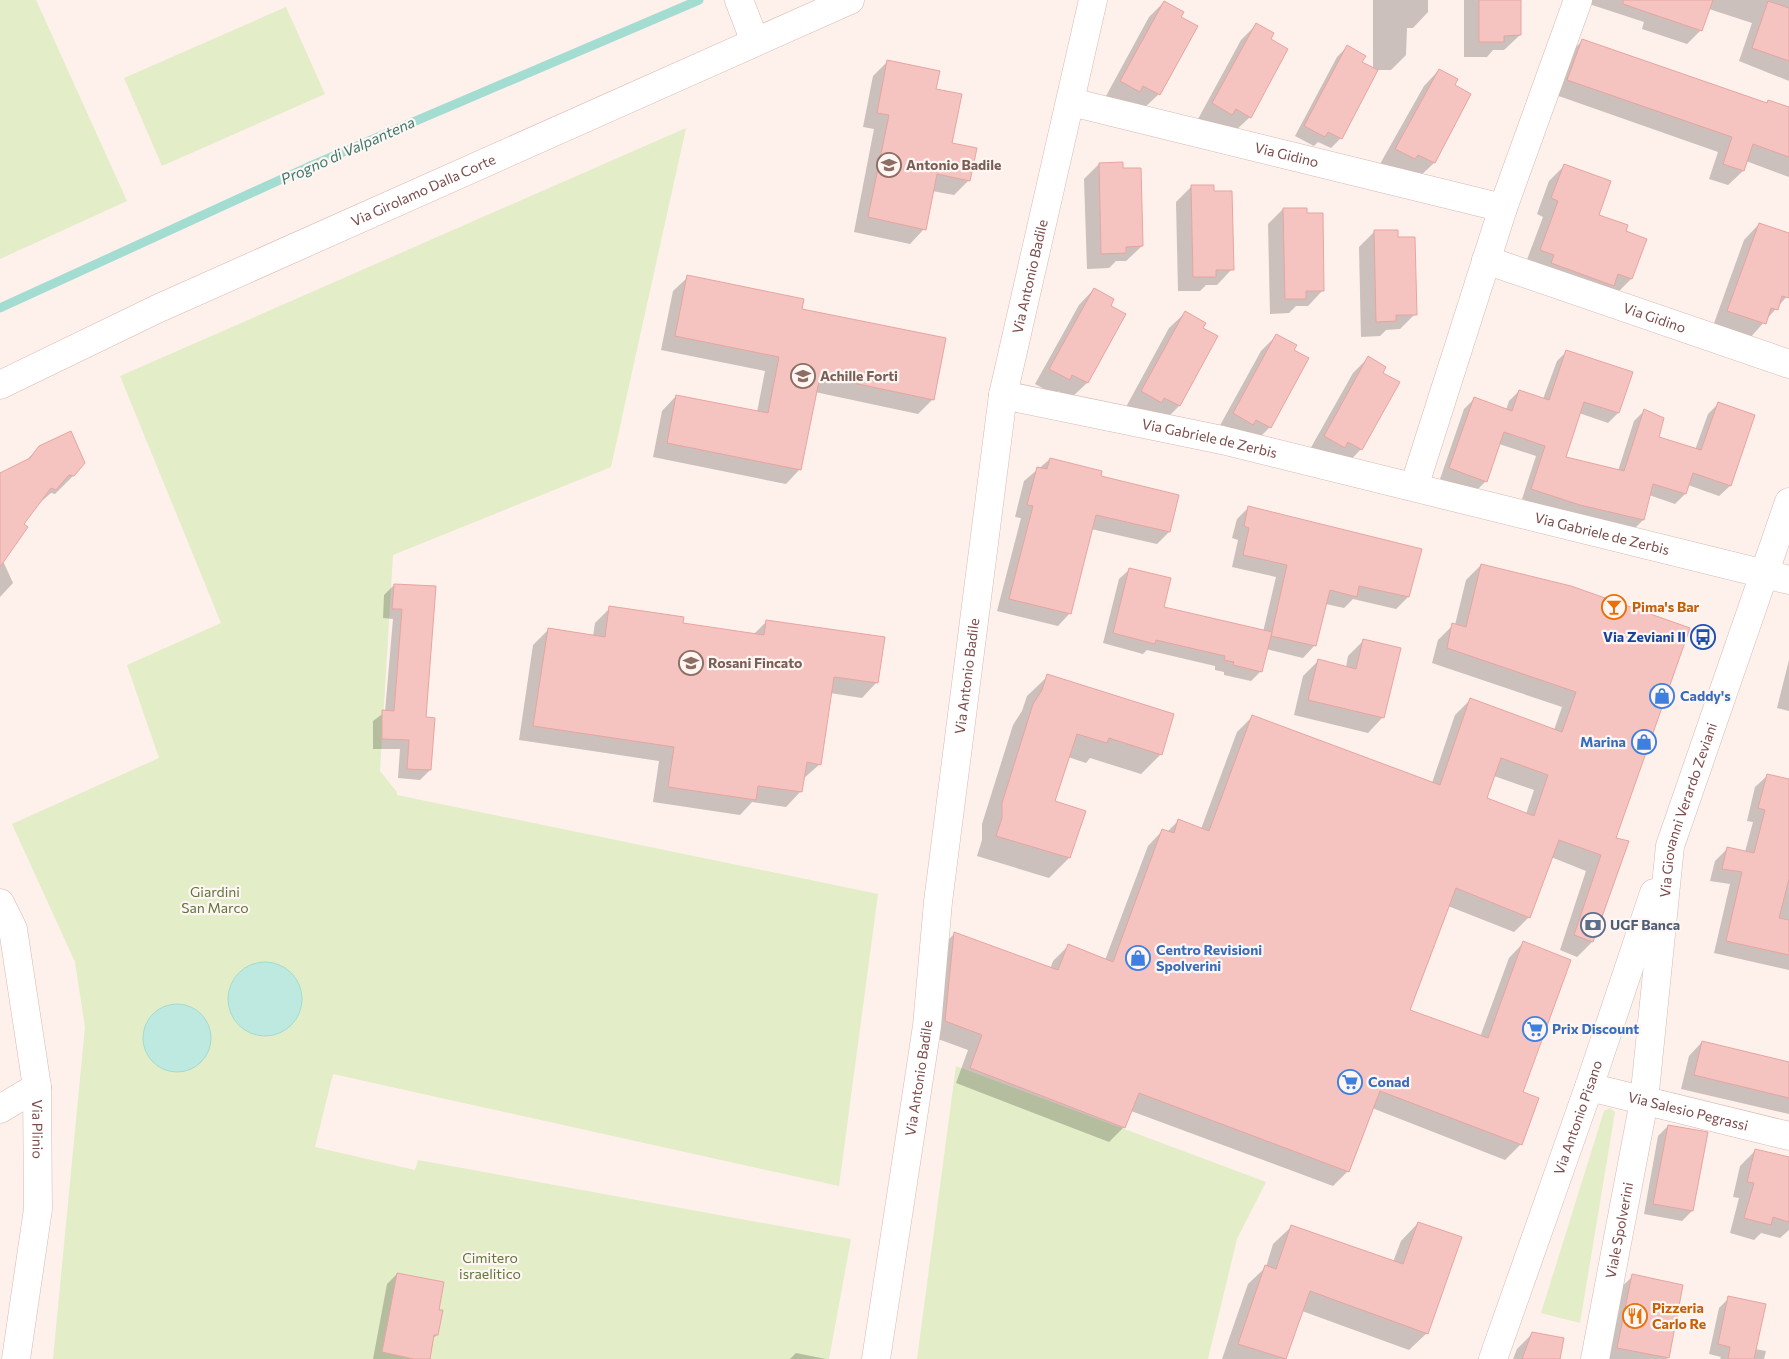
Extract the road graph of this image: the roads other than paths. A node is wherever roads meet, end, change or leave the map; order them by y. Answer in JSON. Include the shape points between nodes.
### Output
{"nodes":[{"id":1,"x":739,"y":0,"type":"edge"},
{"id":2,"x":850,"y":0,"type":"edge"},
{"id":3,"x":1093,"y":0,"type":"edge"},
{"id":4,"x":1578,"y":0,"type":"edge"},
{"id":5,"x":755,"y":42,"type":"junction"},
{"id":6,"x":1071,"y":102,"type":"junction"},
{"id":7,"x":1502,"y":208,"type":"junction"},
{"id":8,"x":1486,"y":260,"type":"junction"},
{"id":9,"x":1789,"y":364,"type":"edge"},
{"id":10,"x":0,"y":385,"type":"edge"},
{"id":11,"x":1003,"y":395,"type":"junction"},
{"id":12,"x":1414,"y":487,"type":"junction"},
{"id":13,"x":1789,"y":502,"type":"edge"},
{"id":14,"x":1777,"y":577,"type":"edge"},
{"id":15,"x":1670,"y":846,"type":"junction"},
{"id":16,"x":0,"y":903,"type":"edge"},
{"id":17,"x":37,"y":1087,"type":"junction"},
{"id":18,"x":1589,"y":1087,"type":"junction"},
{"id":19,"x":1644,"y":1101,"type":"junction"},
{"id":20,"x":0,"y":1109,"type":"edge"},
{"id":21,"x":1789,"y":1136,"type":"edge"},
{"id":22,"x":16,"y":1359,"type":"edge"},
{"id":23,"x":876,"y":1359,"type":"edge"},
{"id":24,"x":1493,"y":1359,"type":"edge"},
{"id":25,"x":1595,"y":1359,"type":"edge"}],
"edges":[{"from":1,"to":5,"type":"street"},
{"from":2,"to":5,"type":"street","name":"Via Girolamo Dalla Corte"},
{"from":3,"to":6,"type":"street","name":"Via Antonio Badile"},
{"from":4,"to":7,"type":"street"},
{"from":5,"to":10,"type":"street","name":"Via Girolamo Dalla Corte","via":[[157,310]]},
{"from":6,"to":7,"type":"street","name":"Via Gidino"},
{"from":6,"to":11,"type":"street","name":"Via Antonio Badile"},
{"from":7,"to":8,"type":"street"},
{"from":8,"to":9,"type":"street","name":"Via Gidino"},
{"from":8,"to":12,"type":"street"},
{"from":11,"to":12,"type":"street","name":"Via Gabriele de Zerbis","via":[[1222,440]]},
{"from":11,"to":23,"type":"street","name":"Via Antonio Badile","via":[[940,892],[927,1026]]},
{"from":12,"to":14,"type":"street","name":"Via Gabriele de Zerbis"},
{"from":13,"to":14,"type":"street","name":"Via Giovanni Verardo Zeviani"},
{"from":14,"to":15,"type":"street","name":"Via Giovanni Verardo Zeviani"},
{"from":15,"to":18,"type":"street","name":"Via Antonio Pisano"},
{"from":15,"to":19,"type":"street","name":"Via Giovanni Verardo Zeviani"},
{"from":16,"to":17,"type":"street","name":"Via Plinio","via":[[13,929]]},
{"from":17,"to":20,"type":"street"},
{"from":17,"to":22,"type":"street","name":"Via Plinio","via":[[38,1209]]},
{"from":18,"to":19,"type":"street","name":"Via Salesio Pegrassi"},
{"from":18,"to":24,"type":"street","name":"Via Antonio Pisano"},
{"from":19,"to":21,"type":"street","name":"Via Salesio Pegrassi"},
{"from":19,"to":25,"type":"street","name":"Viale Spolverini"}]}
